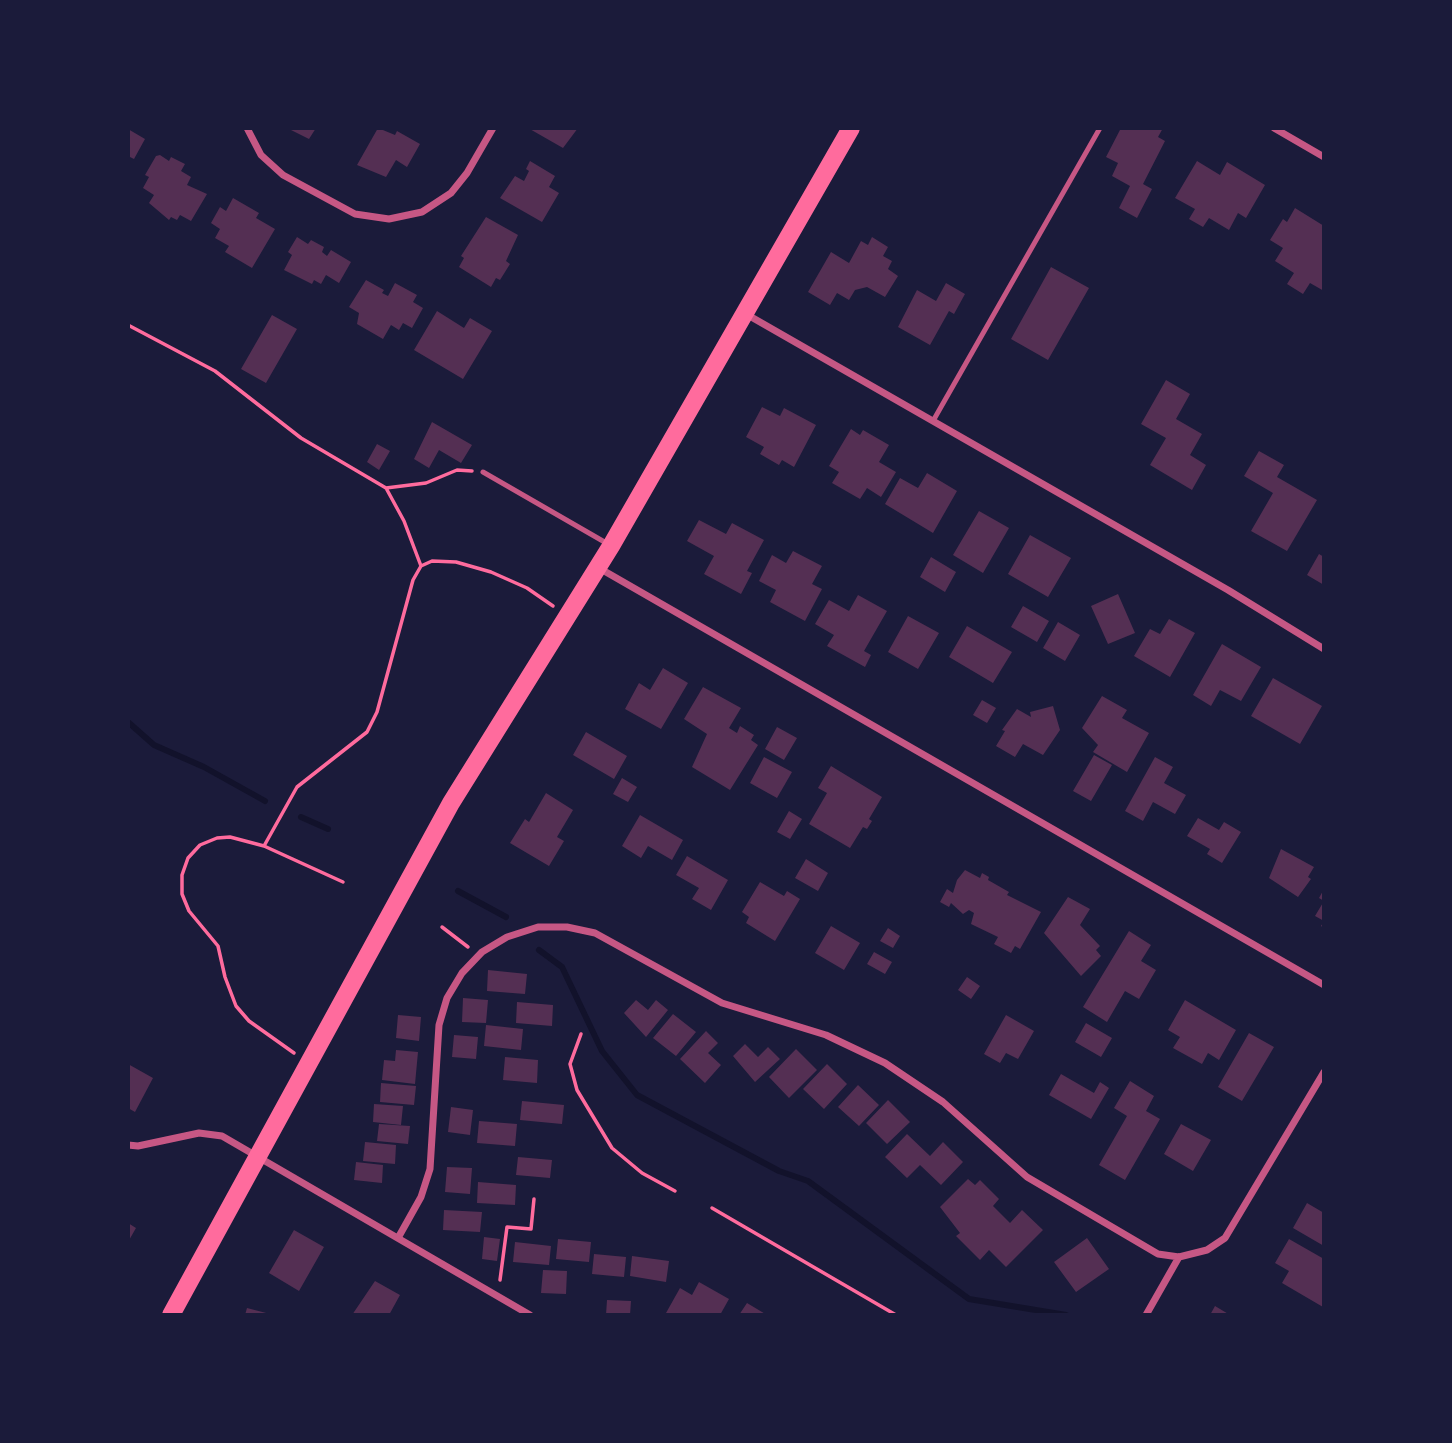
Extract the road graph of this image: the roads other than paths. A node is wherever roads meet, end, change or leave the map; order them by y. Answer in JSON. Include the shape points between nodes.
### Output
{"nodes":[{"id":1,"x":247,"y":128,"type":"edge"},
{"id":2,"x":493,"y":128,"type":"edge"},
{"id":3,"x":850,"y":128,"type":"edge"},
{"id":4,"x":1100,"y":128,"type":"edge"},
{"id":5,"x":1273,"y":128,"type":"edge"},
{"id":6,"x":1324,"y":157,"type":"edge"},
{"id":7,"x":745,"y":314,"type":"junction"},
{"id":8,"x":933,"y":421,"type":"junction"},
{"id":9,"x":483,"y":472,"type":"road end"},
{"id":10,"x":611,"y":546,"type":"junction"},
{"id":11,"x":598,"y":567,"type":"junction"},
{"id":12,"x":1324,"y":649,"type":"edge"},
{"id":13,"x":1324,"y":985,"type":"edge"},
{"id":14,"x":1324,"y":1073,"type":"edge"},
{"id":15,"x":128,"y":1145,"type":"edge"},
{"id":16,"x":259,"y":1157,"type":"junction"},
{"id":17,"x":398,"y":1238,"type":"junction"},
{"id":18,"x":1179,"y":1257,"type":"junction"},
{"id":19,"x":171,"y":1315,"type":"edge"},
{"id":20,"x":530,"y":1315,"type":"edge"},
{"id":21,"x":1146,"y":1315,"type":"edge"}],
"edges":[{"from":1,"to":2,"type":"street","via":[[261,155],[282,175],[355,214],[389,219],[422,212],[451,193]]},
{"from":3,"to":7,"type":"main road"},
{"from":4,"to":8,"type":"lane"},
{"from":5,"to":6,"type":"street"},
{"from":7,"to":8,"type":"street"},
{"from":7,"to":10,"type":"main road"},
{"from":8,"to":12,"type":"street"},
{"from":9,"to":10,"type":"lane"},
{"from":10,"to":11,"type":"main road"},
{"from":11,"to":13,"type":"street"},
{"from":11,"to":16,"type":"main road","via":[[451,803],[364,956]]},
{"from":14,"to":18,"type":"street","via":[[1224,1238],[1207,1250]]},
{"from":15,"to":16,"type":"street","via":[[199,1133],[222,1136]]},
{"from":16,"to":17,"type":"street"},
{"from":16,"to":19,"type":"main road"},
{"from":17,"to":18,"type":"street","via":[[421,1197],[430,1169],[439,1025],[447,998],[477,957],[507,936],[538,927],[567,927],[595,933],[722,1003],[826,1035],[885,1063],[943,1102],[1027,1177],[1145,1248]]},
{"from":17,"to":20,"type":"street"},
{"from":18,"to":21,"type":"street"}]}
